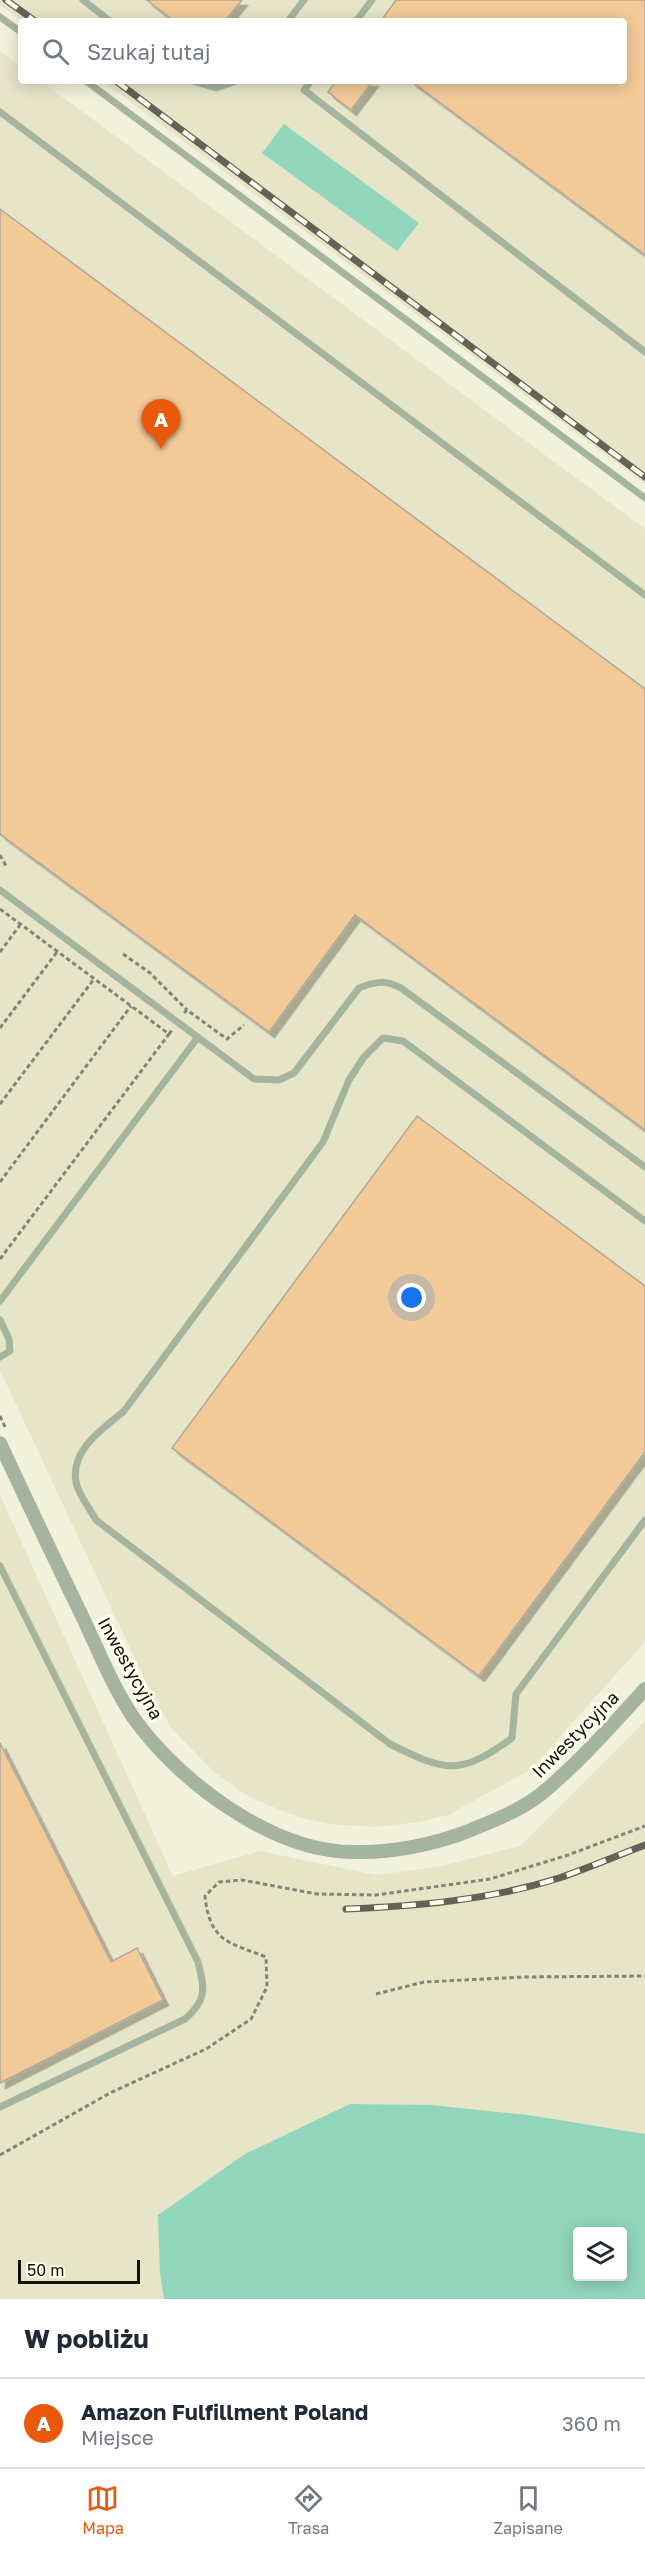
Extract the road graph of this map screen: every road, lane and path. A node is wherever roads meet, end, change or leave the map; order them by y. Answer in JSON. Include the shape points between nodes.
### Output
{"nodes":[{"id":1,"x":83,"y":0,"type":"edge"},
{"id":2,"x":304,"y":0,"type":"edge"},
{"id":3,"x":372,"y":0,"type":"edge"},
{"id":4,"x":0,"y":17,"type":"edge"},
{"id":5,"x":106,"y":18,"type":"edge"},
{"id":6,"x":290,"y":18,"type":"edge"},
{"id":7,"x":358,"y":18,"type":"edge"},
{"id":8,"x":18,"y":30,"type":"edge"},
{"id":9,"x":90,"y":84,"type":"edge"},
{"id":10,"x":202,"y":84,"type":"edge"},
{"id":11,"x":227,"y":84,"type":"edge"},
{"id":12,"x":309,"y":84,"type":"edge"},
{"id":13,"x":0,"y":112,"type":"edge"},
{"id":14,"x":645,"y":352,"type":"edge"},
{"id":15,"x":645,"y":498,"type":"edge"},
{"id":16,"x":645,"y":595,"type":"edge"},
{"id":17,"x":0,"y":855,"type":"edge"},
{"id":18,"x":6,"y":866,"type":"dead end"},
{"id":19,"x":0,"y":890,"type":"edge"},
{"id":20,"x":20,"y":925,"type":"dead end"},
{"id":21,"x":0,"y":952,"type":"edge"},
{"id":22,"x":57,"y":952,"type":"dead end"},
{"id":23,"x":123,"y":954,"type":"dead end"},
{"id":24,"x":94,"y":979,"type":"dead end"},
{"id":25,"x":131,"y":1006,"type":"dead end"},
{"id":26,"x":187,"y":1010,"type":"dead end"},
{"id":27,"x":0,"y":1028,"type":"edge"},
{"id":28,"x":169,"y":1034,"type":"dead end"},
{"id":29,"x":198,"y":1037,"type":"junction"},
{"id":30,"x":0,"y":1104,"type":"edge"},
{"id":31,"x":645,"y":1167,"type":"edge"},
{"id":32,"x":0,"y":1182,"type":"edge"},
{"id":33,"x":645,"y":1221,"type":"edge"},
{"id":34,"x":0,"y":1259,"type":"edge"},
{"id":35,"x":0,"y":1301,"type":"edge"},
{"id":36,"x":0,"y":1320,"type":"edge"},
{"id":37,"x":0,"y":1357,"type":"edge"},
{"id":38,"x":0,"y":1416,"type":"edge"},
{"id":39,"x":5,"y":1439,"type":"edge"},
{"id":40,"x":645,"y":1520,"type":"edge"},
{"id":41,"x":0,"y":1566,"type":"edge"},
{"id":42,"x":645,"y":1689,"type":"edge"},
{"id":43,"x":645,"y":1826,"type":"edge"},
{"id":44,"x":645,"y":1976,"type":"edge"},
{"id":45,"x":376,"y":1994,"type":"dead end"},
{"id":46,"x":0,"y":2107,"type":"edge"},
{"id":47,"x":0,"y":2155,"type":"edge"}],
"edges":[{"from":1,"to":5,"type":"lane"},
{"from":2,"to":6,"type":"lane"},
{"from":3,"to":7,"type":"lane"},
{"from":4,"to":8,"type":"lane"},
{"from":9,"to":15,"type":"lane"},
{"from":10,"to":11,"type":"lane","via":[[216,88]]},
{"from":12,"to":14,"type":"lane","via":[[304,90]]},
{"from":13,"to":16,"type":"lane"},
{"from":17,"to":18,"type":"path"},
{"from":19,"to":29,"type":"lane"},
{"from":20,"to":21,"type":"path"},
{"from":22,"to":27,"type":"path"},
{"from":23,"to":26,"type":"path","via":[[150,973]]},
{"from":24,"to":30,"type":"path"},
{"from":25,"to":32,"type":"path"},
{"from":28,"to":34,"type":"path"},
{"from":29,"to":31,"type":"lane","via":[[255,1079],[279,1080],[294,1073],[359,988],[386,981],[401,988]]},
{"from":29,"to":35,"type":"lane"},
{"from":33,"to":40,"type":"lane","via":[[403,1041],[384,1038],[364,1057],[349,1080],[323,1142],[124,1411],[77,1458],[75,1483],[96,1520],[390,1744],[432,1765],[453,1767],[483,1759],[512,1738],[516,1694]]},
{"from":36,"to":37,"type":"lane","via":[[10,1351]]},
{"from":38,"to":39,"type":"path"},
{"from":39,"to":42,"type":"street","name":"Inwestycyjna","via":[[132,1715],[166,1758],[202,1791],[282,1835],[352,1853],[424,1845],[460,1834],[502,1817],[540,1795]]},
{"from":41,"to":46,"type":"lane","via":[[198,1962],[203,1982],[202,2000],[185,2019]]},
{"from":43,"to":47,"type":"path","via":[[490,1880],[387,1894],[317,1894],[242,1880],[219,1882],[205,1896],[207,1918],[222,1939],[266,1957],[267,1987],[251,2019],[206,2049],[110,2093]]},
{"from":44,"to":45,"type":"path","via":[[424,1982]]}]}
